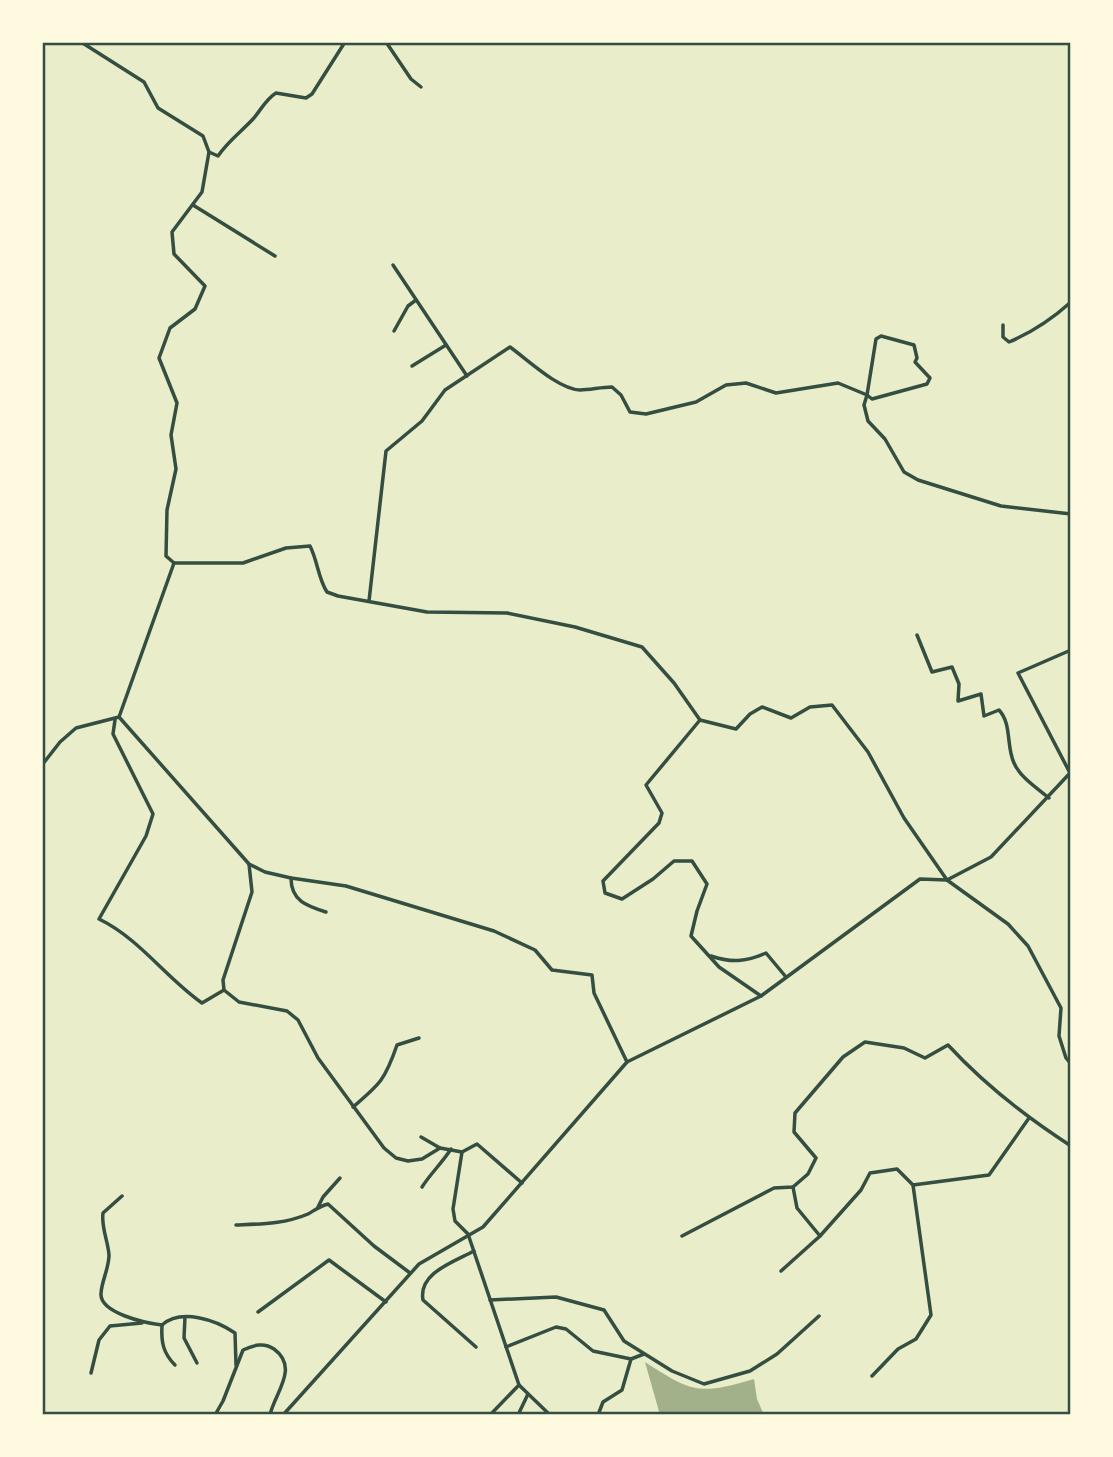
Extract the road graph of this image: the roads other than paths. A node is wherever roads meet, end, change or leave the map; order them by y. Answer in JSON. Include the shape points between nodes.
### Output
{"nodes":[{"id":1,"x":81,"y":42,"type":"edge"},
{"id":2,"x":345,"y":42,"type":"edge"},
{"id":3,"x":386,"y":42,"type":"edge"},
{"id":4,"x":421,"y":87,"type":"dead end"},
{"id":5,"x":209,"y":152,"type":"junction"},
{"id":6,"x":192,"y":205,"type":"junction"},
{"id":7,"x":275,"y":256,"type":"dead end"},
{"id":8,"x":393,"y":265,"type":"dead end"},
{"id":9,"x":416,"y":300,"type":"junction"},
{"id":10,"x":1071,"y":302,"type":"edge"},
{"id":11,"x":1003,"y":324,"type":"dead end"},
{"id":12,"x":394,"y":331,"type":"dead end"},
{"id":13,"x":446,"y":345,"type":"junction"},
{"id":14,"x":412,"y":366,"type":"dead end"},
{"id":15,"x":467,"y":376,"type":"junction"},
{"id":16,"x":867,"y":395,"type":"junction"},
{"id":17,"x":1071,"y":514,"type":"edge"},
{"id":18,"x":174,"y":563,"type":"junction"},
{"id":19,"x":369,"y":601,"type":"junction"},
{"id":20,"x":917,"y":635,"type":"dead end"},
{"id":21,"x":1071,"y":650,"type":"edge"},
{"id":22,"x":117,"y":719,"type":"junction"},
{"id":23,"x":700,"y":720,"type":"junction"},
{"id":24,"x":42,"y":765,"type":"edge"},
{"id":25,"x":1071,"y":773,"type":"edge"},
{"id":26,"x":1049,"y":798,"type":"junction"},
{"id":27,"x":249,"y":864,"type":"junction"},
{"id":28,"x":290,"y":878,"type":"junction"},
{"id":29,"x":947,"y":880,"type":"junction"},
{"id":30,"x":326,"y":912,"type":"dead end"},
{"id":31,"x":709,"y":956,"type":"junction"},
{"id":32,"x":786,"y":977,"type":"junction"},
{"id":33,"x":224,"y":990,"type":"junction"},
{"id":34,"x":761,"y":996,"type":"junction"},
{"id":35,"x":419,"y":1038,"type":"dead end"},
{"id":36,"x":627,"y":1062,"type":"junction"},
{"id":37,"x":1071,"y":1064,"type":"edge"},
{"id":38,"x":353,"y":1107,"type":"junction"},
{"id":39,"x":1029,"y":1118,"type":"junction"},
{"id":40,"x":421,"y":1137,"type":"dead end"},
{"id":41,"x":1071,"y":1146,"type":"edge"},
{"id":42,"x":440,"y":1148,"type":"junction"},
{"id":43,"x":451,"y":1149,"type":"junction"},
{"id":44,"x":462,"y":1152,"type":"junction"},
{"id":45,"x":340,"y":1178,"type":"dead end"},
{"id":46,"x":522,"y":1183,"type":"junction"},
{"id":47,"x":913,"y":1185,"type":"junction"},
{"id":48,"x":793,"y":1186,"type":"junction"},
{"id":49,"x":422,"y":1187,"type":"dead end"},
{"id":50,"x":122,"y":1196,"type":"dead end"},
{"id":51,"x":318,"y":1207,"type":"junction"},
{"id":52,"x":236,"y":1225,"type":"dead end"},
{"id":53,"x":468,"y":1234,"type":"junction"},
{"id":54,"x":682,"y":1236,"type":"dead end"},
{"id":55,"x":820,"y":1236,"type":"junction"},
{"id":56,"x":474,"y":1251,"type":"junction"},
{"id":57,"x":781,"y":1271,"type":"dead end"},
{"id":58,"x":410,"y":1273,"type":"junction"},
{"id":59,"x":491,"y":1300,"type":"junction"},
{"id":60,"x":386,"y":1302,"type":"junction"},
{"id":61,"x":257,"y":1312,"type":"dead end"},
{"id":62,"x":819,"y":1316,"type":"dead end"},
{"id":63,"x":185,"y":1317,"type":"junction"},
{"id":64,"x":145,"y":1323,"type":"junction"},
{"id":65,"x":162,"y":1325,"type":"junction"},
{"id":66,"x":476,"y":1347,"type":"dead end"},
{"id":67,"x":506,"y":1347,"type":"junction"},
{"id":68,"x":644,"y":1353,"type":"junction"},
{"id":69,"x":631,"y":1359,"type":"junction"},
{"id":70,"x":197,"y":1363,"type":"dead end"},
{"id":71,"x":236,"y":1364,"type":"junction"},
{"id":72,"x":175,"y":1365,"type":"dead end"},
{"id":73,"x":90,"y":1373,"type":"dead end"},
{"id":74,"x":872,"y":1376,"type":"dead end"},
{"id":75,"x":519,"y":1385,"type":"junction"},
{"id":76,"x":528,"y":1394,"type":"junction"},
{"id":77,"x":215,"y":1415,"type":"edge"},
{"id":78,"x":270,"y":1415,"type":"edge"},
{"id":79,"x":283,"y":1415,"type":"edge"},
{"id":80,"x":490,"y":1415,"type":"edge"},
{"id":81,"x":517,"y":1415,"type":"edge"},
{"id":82,"x":550,"y":1415,"type":"edge"},
{"id":83,"x":598,"y":1415,"type":"edge"}],
"edges":[{"from":1,"to":5,"type":"street","via":[[144,82],[158,108],[203,136]]},
{"from":2,"to":5,"type":"street","via":[[306,99],[276,93],[218,156]]},
{"from":3,"to":4,"type":"street"},
{"from":5,"to":6,"type":"street","via":[[202,192]]},
{"from":6,"to":7,"type":"street"},
{"from":6,"to":18,"type":"street","via":[[172,232],[174,254],[205,286],[195,309],[170,328],[159,358],[177,403],[171,435],[176,468],[167,510],[166,556]]},
{"from":8,"to":9,"type":"street"},
{"from":9,"to":12,"type":"street"},
{"from":9,"to":13,"type":"street"},
{"from":10,"to":11,"type":"street","via":[[1028,334],[1009,342],[1003,337]]},
{"from":13,"to":14,"type":"street"},
{"from":13,"to":15,"type":"street"},
{"from":15,"to":16,"type":"street","via":[[510,347],[562,386],[580,390],[612,387],[630,412],[646,414],[696,402],[726,385],[746,383],[776,393],[838,383]]},
{"from":15,"to":19,"type":"street","via":[[445,390],[422,421],[386,451]]},
{"from":16,"to":16,"type":"street","via":[[876,339],[881,336],[914,345],[915,362],[930,378],[926,384],[872,398]]},
{"from":16,"to":17,"type":"street","via":[[863,405],[868,421],[885,439],[904,472],[1001,506]]},
{"from":18,"to":19,"type":"street","via":[[243,563],[286,548],[310,546],[327,592]]},
{"from":18,"to":22,"type":"street"},
{"from":19,"to":23,"type":"street","via":[[427,612],[507,613],[642,647]]},
{"from":20,"to":26,"type":"street","via":[[932,672],[952,667],[959,684],[958,701],[981,694],[984,716],[999,710],[1004,716],[1013,762]]},
{"from":21,"to":25,"type":"street","via":[[1018,673]]},
{"from":22,"to":24,"type":"street","via":[[76,729]]},
{"from":22,"to":27,"type":"street"},
{"from":22,"to":33,"type":"street","via":[[113,734],[153,814],[146,836],[99,919],[131,937],[202,1003]]},
{"from":23,"to":29,"type":"street","via":[[736,729],[762,707],[791,718],[810,707],[832,705],[869,752],[904,818]]},
{"from":23,"to":31,"type":"street","via":[[646,785],[662,813],[659,823],[603,881],[605,893],[622,899],[674,861],[692,861],[707,884],[691,936]]},
{"from":25,"to":26,"type":"street"},
{"from":26,"to":29,"type":"street","via":[[991,857]]},
{"from":27,"to":28,"type":"street"},
{"from":27,"to":33,"type":"street","via":[[252,892],[223,980]]},
{"from":28,"to":30,"type":"street","via":[[301,903]]},
{"from":28,"to":36,"type":"street","via":[[346,886],[494,931],[534,950],[552,970],[592,975],[594,993]]},
{"from":29,"to":32,"type":"street","via":[[920,879]]},
{"from":29,"to":37,"type":"street","via":[[1008,924],[1028,946],[1061,1008],[1059,1036]]},
{"from":31,"to":32,"type":"street","via":[[729,962],[766,953]]},
{"from":31,"to":34,"type":"street"},
{"from":32,"to":34,"type":"street"},
{"from":33,"to":38,"type":"street","via":[[239,1002],[287,1011],[298,1020]]},
{"from":34,"to":36,"type":"street"},
{"from":35,"to":38,"type":"street","via":[[397,1045],[378,1087]]},
{"from":36,"to":46,"type":"street"},
{"from":38,"to":42,"type":"street","via":[[396,1158],[422,1159]]},
{"from":39,"to":41,"type":"street"},
{"from":39,"to":47,"type":"street","via":[[989,1175]]},
{"from":39,"to":48,"type":"street","via":[[947,1045],[925,1058],[904,1048],[865,1042],[843,1057],[795,1113],[794,1132],[816,1158],[808,1174]]},
{"from":40,"to":42,"type":"street"},
{"from":42,"to":43,"type":"street"},
{"from":43,"to":44,"type":"street"},
{"from":43,"to":49,"type":"street"},
{"from":44,"to":46,"type":"street","via":[[477,1144]]},
{"from":44,"to":53,"type":"street","via":[[453,1209],[455,1221]]},
{"from":45,"to":51,"type":"street"},
{"from":46,"to":53,"type":"street","via":[[484,1227]]},
{"from":47,"to":55,"type":"street","via":[[897,1169],[870,1173],[861,1190]]},
{"from":47,"to":74,"type":"street","via":[[931,1315],[916,1339],[898,1349]]},
{"from":48,"to":54,"type":"street","via":[[774,1188]]},
{"from":48,"to":55,"type":"street","via":[[797,1208]]},
{"from":50,"to":64,"type":"street","via":[[103,1213],[109,1259],[100,1295],[108,1309]]},
{"from":51,"to":52,"type":"street","via":[[277,1223]]},
{"from":51,"to":58,"type":"street","via":[[328,1203]]},
{"from":53,"to":56,"type":"street"},
{"from":53,"to":58,"type":"street"},
{"from":55,"to":57,"type":"street"},
{"from":56,"to":59,"type":"street"},
{"from":56,"to":66,"type":"street","via":[[433,1274],[421,1290],[423,1300]]},
{"from":58,"to":60,"type":"street"},
{"from":59,"to":67,"type":"street"},
{"from":59,"to":68,"type":"street","via":[[556,1297],[604,1310],[624,1341]]},
{"from":60,"to":61,"type":"street","via":[[329,1260]]},
{"from":60,"to":79,"type":"street"},
{"from":62,"to":68,"type":"street","via":[[777,1354],[750,1371],[704,1384]]},
{"from":63,"to":65,"type":"street"},
{"from":63,"to":70,"type":"street","via":[[184,1338]]},
{"from":63,"to":71,"type":"street","via":[[205,1319],[235,1333]]},
{"from":64,"to":65,"type":"street"},
{"from":64,"to":73,"type":"street","via":[[110,1326],[99,1340]]},
{"from":65,"to":72,"type":"street","via":[[165,1355]]},
{"from":67,"to":69,"type":"street","via":[[556,1327],[566,1329],[593,1351]]},
{"from":67,"to":75,"type":"street"},
{"from":68,"to":69,"type":"street"},
{"from":69,"to":83,"type":"street","via":[[622,1390],[603,1402]]},
{"from":71,"to":77,"type":"street"},
{"from":71,"to":78,"type":"street","via":[[243,1350],[256,1344],[282,1355],[284,1378]]},
{"from":75,"to":76,"type":"street"},
{"from":75,"to":80,"type":"street"},
{"from":76,"to":81,"type":"street"},
{"from":76,"to":82,"type":"street"}]}
